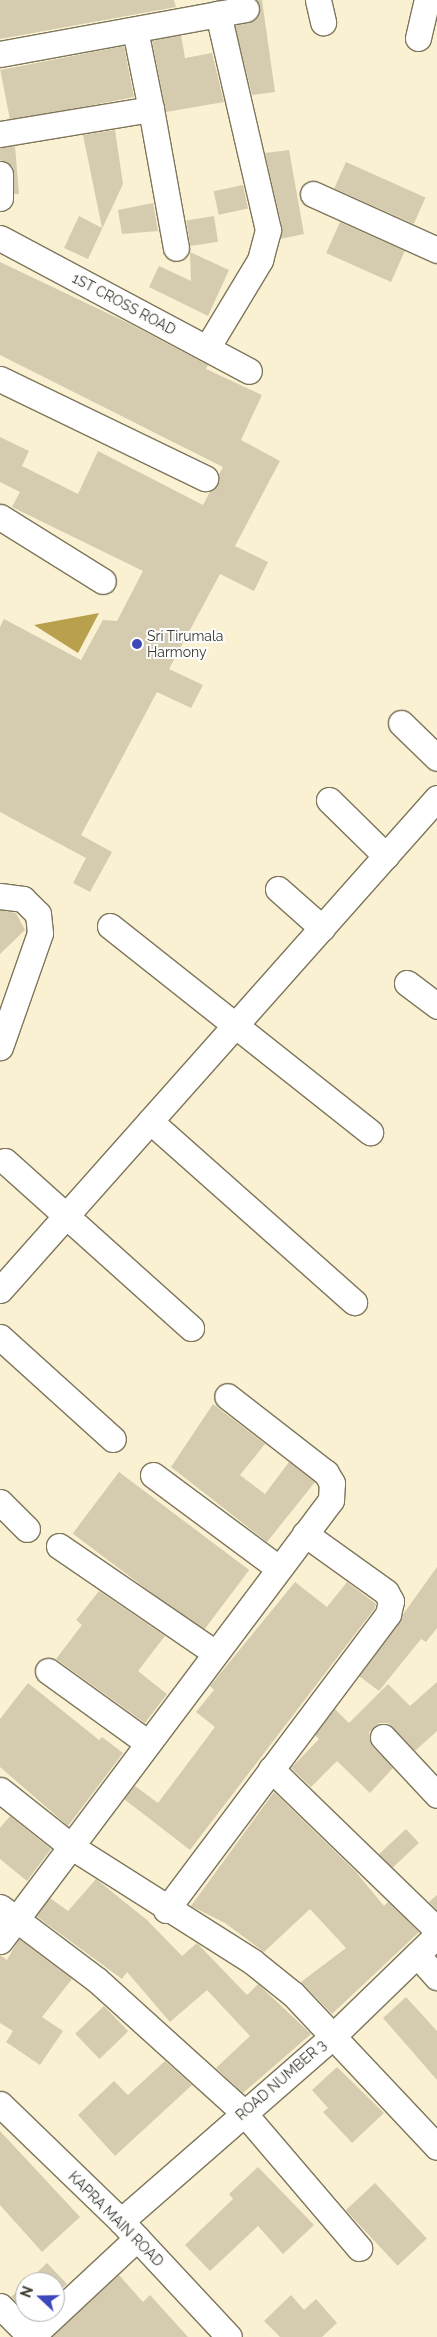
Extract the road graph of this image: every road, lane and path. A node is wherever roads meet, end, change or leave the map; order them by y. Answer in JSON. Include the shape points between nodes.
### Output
{"nodes":[{"id":1,"x":427,"y":0,"type":"edge"},
{"id":2,"x":246,"y":9,"type":"dead end"},
{"id":3,"x":218,"y":14,"type":"junction"},
{"id":4,"x":135,"y":30,"type":"junction"},
{"id":5,"x":418,"y":38,"type":"dead end"},
{"id":6,"x":0,"y":54,"type":"edge"},
{"id":7,"x":151,"y":108,"type":"junction"},
{"id":8,"x":0,"y":134,"type":"edge"},
{"id":9,"x":0,"y":174,"type":"edge"},
{"id":10,"x":313,"y":194,"type":"dead end"},
{"id":11,"x":0,"y":198,"type":"edge"},
{"id":12,"x":0,"y":238,"type":"edge"},
{"id":13,"x":176,"y":248,"type":"dead end"},
{"id":14,"x":437,"y":250,"type":"edge"},
{"id":15,"x":207,"y":348,"type":"junction"},
{"id":16,"x":249,"y":371,"type":"dead end"},
{"id":17,"x":0,"y":379,"type":"edge"},
{"id":18,"x":205,"y":478,"type":"dead end"},
{"id":19,"x":0,"y":518,"type":"edge"},
{"id":20,"x":103,"y":581,"type":"dead end"},
{"id":21,"x":400,"y":723,"type":"dead end"},
{"id":22,"x":437,"y":758,"type":"edge"},
{"id":23,"x":437,"y":798,"type":"edge"},
{"id":24,"x":329,"y":800,"type":"dead end"},
{"id":25,"x":386,"y":856,"type":"junction"},
{"id":26,"x":278,"y":889,"type":"dead end"},
{"id":27,"x":0,"y":896,"type":"edge"},
{"id":28,"x":110,"y":926,"type":"dead end"},
{"id":29,"x":322,"y":928,"type":"junction"},
{"id":30,"x":407,"y":983,"type":"dead end"},
{"id":31,"x":437,"y":1006,"type":"edge"},
{"id":32,"x":236,"y":1026,"type":"junction"},
{"id":33,"x":0,"y":1047,"type":"edge"},
{"id":34,"x":150,"y":1121,"type":"junction"},
{"id":35,"x":370,"y":1132,"type":"dead end"},
{"id":36,"x":5,"y":1161,"type":"dead end"},
{"id":37,"x":65,"y":1217,"type":"junction"},
{"id":38,"x":0,"y":1290,"type":"edge"},
{"id":39,"x":354,"y":1302,"type":"dead end"},
{"id":40,"x":191,"y":1328,"type":"dead end"},
{"id":41,"x":0,"y":1337,"type":"edge"},
{"id":42,"x":227,"y":1396,"type":"dead end"},
{"id":43,"x":113,"y":1439,"type":"dead end"},
{"id":44,"x":153,"y":1475,"type":"dead end"},
{"id":45,"x":0,"y":1502,"type":"edge"},
{"id":46,"x":27,"y":1529,"type":"dead end"},
{"id":47,"x":305,"y":1534,"type":"junction"},
{"id":48,"x":59,"y":1546,"type":"dead end"},
{"id":49,"x":277,"y":1567,"type":"junction"},
{"id":50,"x":215,"y":1653,"type":"junction"},
{"id":51,"x":48,"y":1671,"type":"dead end"},
{"id":52,"x":383,"y":1737,"type":"dead end"},
{"id":53,"x":148,"y":1743,"type":"junction"},
{"id":54,"x":271,"y":1769,"type":"junction"},
{"id":55,"x":0,"y":1790,"type":"edge"},
{"id":56,"x":437,"y":1795,"type":"edge"},
{"id":57,"x":72,"y":1847,"type":"junction"},
{"id":58,"x":166,"y":1910,"type":"junction"},
{"id":59,"x":8,"y":1912,"type":"edge"},
{"id":60,"x":437,"y":1930,"type":"edge"},
{"id":61,"x":437,"y":1935,"type":"edge"},
{"id":62,"x":0,"y":1942,"type":"edge"},
{"id":63,"x":417,"y":1955,"type":"junction"},
{"id":64,"x":437,"y":1977,"type":"edge"},
{"id":65,"x":335,"y":2034,"type":"junction"},
{"id":66,"x":0,"y":2104,"type":"edge"},
{"id":67,"x":243,"y":2112,"type":"junction"},
{"id":68,"x":434,"y":2137,"type":"edge"},
{"id":69,"x":129,"y":2229,"type":"junction"},
{"id":70,"x":360,"y":2248,"type":"dead end"},
{"id":71,"x":0,"y":2306,"type":"edge"},
{"id":72,"x":31,"y":2337,"type":"edge"},
{"id":73,"x":228,"y":2337,"type":"edge"}],
"edges":[{"from":1,"to":5,"type":"street"},
{"from":2,"to":3,"type":"street"},
{"from":3,"to":4,"type":"street"},
{"from":3,"to":15,"type":"street","via":[[268,230],[260,260]]},
{"from":4,"to":6,"type":"street"},
{"from":4,"to":7,"type":"street"},
{"from":7,"to":8,"type":"street"},
{"from":7,"to":13,"type":"street"},
{"from":9,"to":11,"type":"street"},
{"from":10,"to":14,"type":"street"},
{"from":12,"to":15,"type":"street","name":"1ST CROSS ROAD"},
{"from":15,"to":16,"type":"street","name":"1ST CROSS ROAD"},
{"from":17,"to":18,"type":"street"},
{"from":19,"to":20,"type":"street"},
{"from":21,"to":22,"type":"street"},
{"from":23,"to":25,"type":"street"},
{"from":24,"to":25,"type":"street"},
{"from":25,"to":29,"type":"street"},
{"from":26,"to":29,"type":"street"},
{"from":27,"to":33,"type":"street","via":[[23,899],[38,914],[40,933]]},
{"from":28,"to":32,"type":"street"},
{"from":29,"to":32,"type":"street"},
{"from":30,"to":31,"type":"street"},
{"from":32,"to":34,"type":"street"},
{"from":32,"to":35,"type":"street"},
{"from":34,"to":37,"type":"street"},
{"from":34,"to":39,"type":"street"},
{"from":36,"to":37,"type":"street"},
{"from":37,"to":38,"type":"street"},
{"from":37,"to":40,"type":"street"},
{"from":41,"to":43,"type":"street"},
{"from":42,"to":47,"type":"street","via":[[326,1473],[332,1483],[331,1500]]},
{"from":44,"to":49,"type":"street"},
{"from":45,"to":46,"type":"street"},
{"from":47,"to":49,"type":"street"},
{"from":47,"to":54,"type":"street","via":[[391,1600],[388,1614]]},
{"from":48,"to":50,"type":"street"},
{"from":49,"to":50,"type":"street"},
{"from":50,"to":53,"type":"street"},
{"from":51,"to":53,"type":"street"},
{"from":52,"to":56,"type":"street"},
{"from":53,"to":57,"type":"street"},
{"from":54,"to":58,"type":"street"},
{"from":54,"to":60,"type":"street"},
{"from":55,"to":57,"type":"street"},
{"from":57,"to":58,"type":"street"},
{"from":57,"to":59,"type":"street"},
{"from":58,"to":65,"type":"street","via":[[252,1962]]},
{"from":59,"to":62,"type":"street"},
{"from":59,"to":67,"type":"street","via":[[97,1980]]},
{"from":61,"to":63,"type":"street","name":"ROAD NUMBER 3"},
{"from":63,"to":64,"type":"street"},
{"from":63,"to":65,"type":"street","name":"ROAD NUMBER 3"},
{"from":65,"to":67,"type":"street","name":"ROAD NUMBER 3"},
{"from":65,"to":68,"type":"street"},
{"from":66,"to":69,"type":"street","name":"KAPRA MAIN ROAD"},
{"from":67,"to":69,"type":"street","name":"ROAD NUMBER 3"},
{"from":67,"to":70,"type":"street"},
{"from":69,"to":72,"type":"street","name":"ROAD NUMBER 3"},
{"from":69,"to":73,"type":"street","name":"KAPRA MAIN ROAD"},
{"from":71,"to":72,"type":"street"}]}
